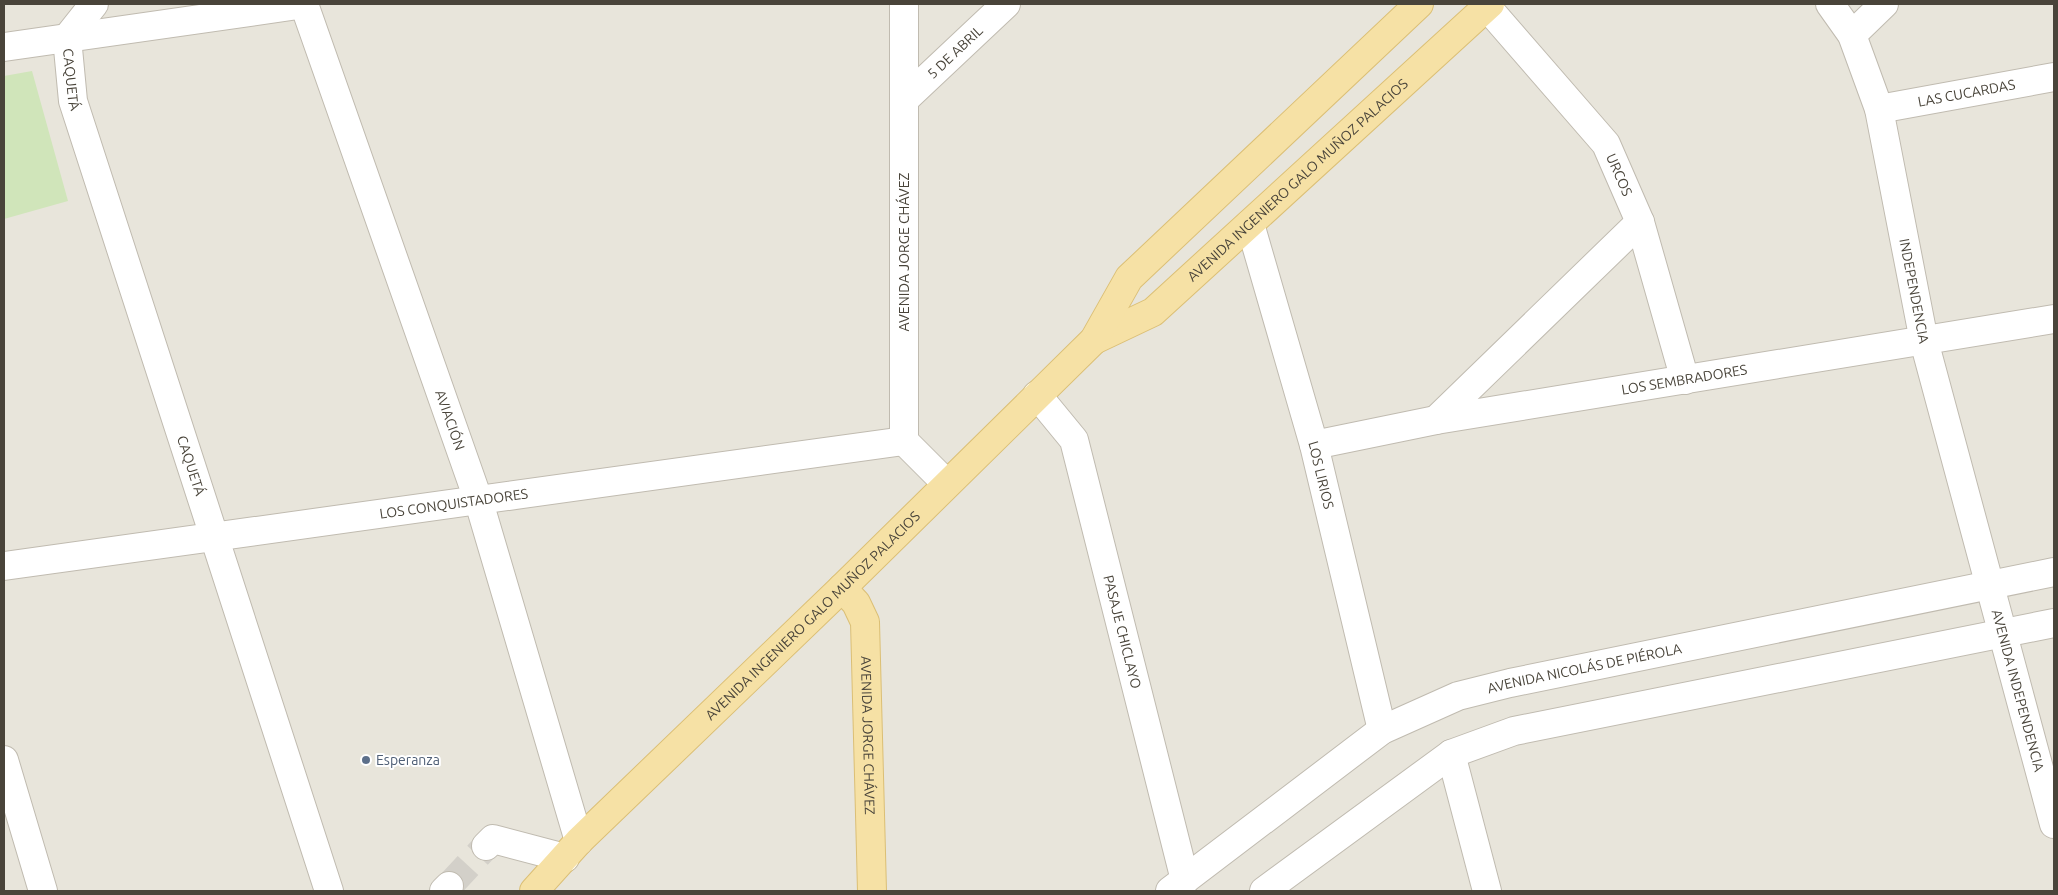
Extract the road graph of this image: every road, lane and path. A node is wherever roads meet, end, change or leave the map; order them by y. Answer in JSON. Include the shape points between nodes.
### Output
{"nodes":[{"id":1,"x":94,"y":4,"type":"edge"},
{"id":2,"x":304,"y":4,"type":"edge"},
{"id":3,"x":904,"y":4,"type":"edge"},
{"id":4,"x":1006,"y":4,"type":"edge"},
{"id":5,"x":1419,"y":4,"type":"edge"},
{"id":6,"x":1830,"y":4,"type":"edge"},
{"id":7,"x":1884,"y":4,"type":"edge"},
{"id":8,"x":1488,"y":5,"type":"edge"},
{"id":9,"x":1852,"y":35,"type":"junction"},
{"id":10,"x":67,"y":38,"type":"junction"},
{"id":11,"x":4,"y":47,"type":"edge"},
{"id":12,"x":2054,"y":77,"type":"edge"},
{"id":13,"x":904,"y":100,"type":"junction"},
{"id":14,"x":1878,"y":109,"type":"junction"},
{"id":15,"x":1640,"y":222,"type":"junction"},
{"id":16,"x":1250,"y":224,"type":"junction"},
{"id":17,"x":2054,"y":319,"type":"edge"},
{"id":18,"x":1094,"y":340,"type":"junction"},
{"id":19,"x":1924,"y":341,"type":"junction"},
{"id":20,"x":1685,"y":380,"type":"junction"},
{"id":21,"x":1037,"y":396,"type":"junction"},
{"id":22,"x":1436,"y":420,"type":"junction"},
{"id":23,"x":904,"y":441,"type":"junction"},
{"id":24,"x":1314,"y":445,"type":"junction"},
{"id":25,"x":946,"y":483,"type":"junction"},
{"id":26,"x":479,"y":502,"type":"junction"},
{"id":27,"x":213,"y":538,"type":"junction"},
{"id":28,"x":4,"y":566,"type":"edge"},
{"id":29,"x":2054,"y":572,"type":"edge"},
{"id":30,"x":1991,"y":585,"type":"junction"},
{"id":31,"x":842,"y":588,"type":"junction"},
{"id":32,"x":2054,"y":623,"type":"edge"},
{"id":33,"x":2002,"y":634,"type":"junction"},
{"id":34,"x":1382,"y":730,"type":"junction"},
{"id":35,"x":1451,"y":754,"type":"junction"},
{"id":36,"x":4,"y":760,"type":"edge"},
{"id":37,"x":2054,"y":824,"type":"edge"},
{"id":38,"x":486,"y":846,"type":"tunnel mouth"},
{"id":39,"x":572,"y":849,"type":"junction"},
{"id":40,"x":1177,"y":886,"type":"edge"},
{"id":41,"x":43,"y":891,"type":"edge"},
{"id":42,"x":329,"y":891,"type":"edge"},
{"id":43,"x":534,"y":891,"type":"edge"},
{"id":44,"x":872,"y":891,"type":"edge"},
{"id":45,"x":1264,"y":891,"type":"edge"},
{"id":46,"x":1487,"y":891,"type":"edge"}],
"edges":[{"from":1,"to":10,"type":"street"},
{"from":2,"to":10,"type":"street"},
{"from":2,"to":26,"type":"street","name":"AVIACIÓN"},
{"from":3,"to":13,"type":"street","name":"AVENIDA JORGE CHÁVEZ"},
{"from":4,"to":13,"type":"street","name":"5 DE ABRIL"},
{"from":5,"to":18,"type":"main road","name":"AVENIDA INGENIERO GALO MUÑOZ PALACIOS","via":[[1129,278]]},
{"from":6,"to":9,"type":"street","name":"INDEPENDENCIA"},
{"from":7,"to":9,"type":"street"},
{"from":8,"to":15,"type":"street","name":"URCOS","via":[[1606,144]]},
{"from":8,"to":16,"type":"main road","name":"AVENIDA INGENIERO GALO MUÑOZ PALACIOS"},
{"from":9,"to":14,"type":"street","name":"INDEPENDENCIA"},
{"from":10,"to":11,"type":"street"},
{"from":10,"to":27,"type":"street","name":"CAQUETÁ","via":[[73,101]]},
{"from":12,"to":14,"type":"street","name":"LAS CUCARDAS"},
{"from":13,"to":23,"type":"street","name":"AVENIDA JORGE CHÁVEZ"},
{"from":14,"to":19,"type":"street","name":"INDEPENDENCIA"},
{"from":15,"to":20,"type":"street","name":"URCOS"},
{"from":15,"to":22,"type":"street"},
{"from":16,"to":18,"type":"main road","name":"AVENIDA INGENIERO GALO MUÑOZ PALACIOS","via":[[1154,312]]},
{"from":16,"to":24,"type":"street","name":"LOS LIRIOS"},
{"from":17,"to":19,"type":"street","name":"LOS SEMBRADORES"},
{"from":18,"to":21,"type":"main road","name":"AVENIDA INGENIERO GALO MUÑOZ PALACIOS"},
{"from":19,"to":20,"type":"street","name":"LOS SEMBRADORES"},
{"from":19,"to":30,"type":"street","name":"INDEPENDENCIA"},
{"from":20,"to":22,"type":"street","name":"LOS SEMBRADORES"},
{"from":21,"to":25,"type":"main road","name":"AVENIDA INGENIERO GALO MUÑOZ PALACIOS"},
{"from":21,"to":40,"type":"street","name":"PASAJE CHICLAYO","via":[[1074,440]]},
{"from":22,"to":24,"type":"street","name":"LOS SEMBRADORES"},
{"from":23,"to":25,"type":"street"},
{"from":23,"to":26,"type":"street","name":"LOS CONQUISTADORES"},
{"from":24,"to":34,"type":"street","name":"LOS LIRIOS"},
{"from":25,"to":31,"type":"main road","name":"AVENIDA INGENIERO GALO MUÑOZ PALACIOS"},
{"from":26,"to":27,"type":"street","name":"LOS CONQUISTADORES"},
{"from":26,"to":39,"type":"street","name":"AVIACIÓN"},
{"from":27,"to":28,"type":"street","name":"LOS CONQUISTADORES"},
{"from":27,"to":42,"type":"street","name":"CAQUETÁ"},
{"from":29,"to":30,"type":"street","name":"AVENIDA NICOLÁS DE PIÉROLA"},
{"from":30,"to":33,"type":"street","name":"AVENIDA INDEPENDENCIA"},
{"from":30,"to":34,"type":"street","name":"AVENIDA NICOLÁS DE PIÉROLA","via":[[1510,683],[1458,696]]},
{"from":31,"to":39,"type":"main road","name":"AVENIDA INGENIERO GALO MUÑOZ PALACIOS"},
{"from":31,"to":44,"type":"main road","name":"AVENIDA JORGE CHÁVEZ","via":[[856,603],[865,622]]},
{"from":32,"to":33,"type":"street"},
{"from":33,"to":35,"type":"street","via":[[1514,732]]},
{"from":33,"to":37,"type":"street","name":"AVENIDA INDEPENDENCIA"},
{"from":34,"to":40,"type":"street","name":"AVENIDA NICOLÁS DE PIÉROLA"},
{"from":35,"to":45,"type":"street"},
{"from":35,"to":46,"type":"street"},
{"from":36,"to":41,"type":"street"},
{"from":38,"to":39,"type":"street","via":[[492,839]]},
{"from":39,"to":43,"type":"main road","name":"AVENIDA INGENIERO GALO MUÑOZ PALACIOS"}]}
